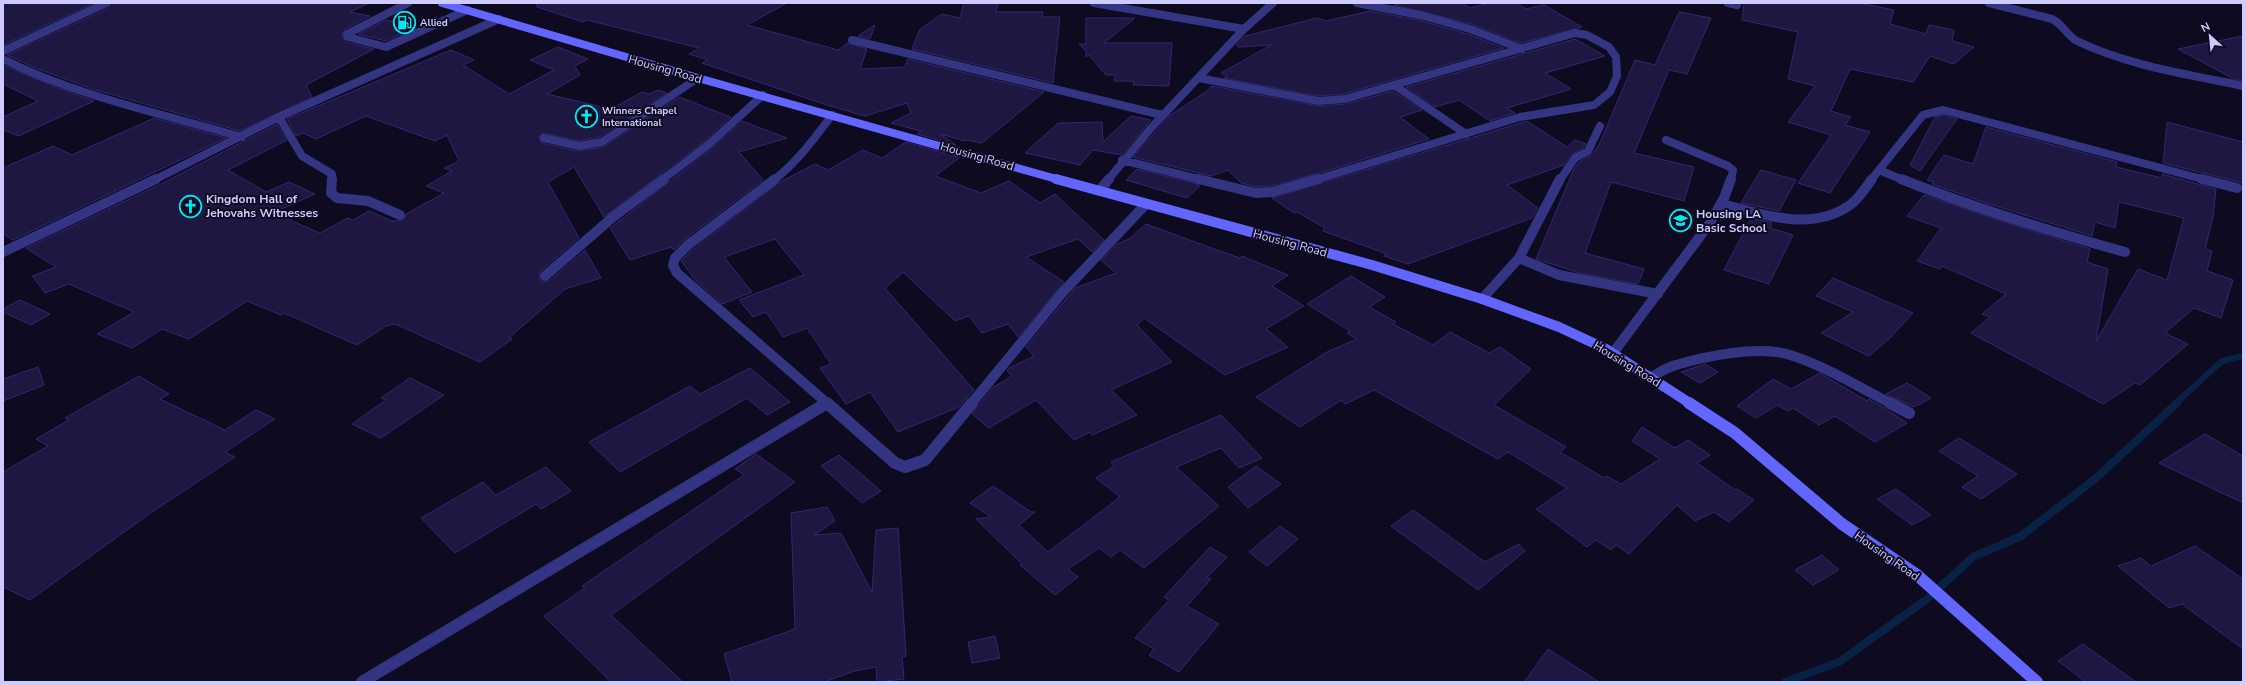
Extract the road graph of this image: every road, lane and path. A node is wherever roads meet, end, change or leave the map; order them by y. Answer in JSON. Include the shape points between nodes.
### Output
{"nodes":[{"id":1,"x":106,"y":3,"type":"edge"},
{"id":2,"x":408,"y":3,"type":"edge"},
{"id":3,"x":442,"y":3,"type":"edge"},
{"id":4,"x":1094,"y":3,"type":"edge"},
{"id":5,"x":1273,"y":3,"type":"edge"},
{"id":6,"x":1357,"y":3,"type":"edge"},
{"id":7,"x":1728,"y":3,"type":"edge"},
{"id":8,"x":1989,"y":3,"type":"edge"},
{"id":9,"x":1737,"y":5,"type":"dead end"},
{"id":10,"x":467,"y":10,"type":"junction"},
{"id":11,"x":499,"y":19,"type":"junction"},
{"id":12,"x":1244,"y":29,"type":"junction"},
{"id":13,"x":852,"y":40,"type":"dead end"},
{"id":14,"x":1522,"y":49,"type":"junction"},
{"id":15,"x":3,"y":50,"type":"edge"},
{"id":16,"x":3,"y":59,"type":"edge"},
{"id":17,"x":698,"y":78,"type":"junction"},
{"id":18,"x":1199,"y":78,"type":"junction"},
{"id":19,"x":1394,"y":85,"type":"junction"},
{"id":20,"x":2243,"y":86,"type":"edge"},
{"id":21,"x":763,"y":95,"type":"junction"},
{"id":22,"x":832,"y":115,"type":"junction"},
{"id":23,"x":1162,"y":115,"type":"junction"},
{"id":24,"x":279,"y":117,"type":"junction"},
{"id":25,"x":1600,"y":126,"type":"dead end"},
{"id":26,"x":1466,"y":134,"type":"junction"},
{"id":27,"x":242,"y":137,"type":"junction"},
{"id":28,"x":544,"y":138,"type":"dead end"},
{"id":29,"x":1666,"y":140,"type":"dead end"},
{"id":30,"x":1122,"y":160,"type":"junction"},
{"id":31,"x":1879,"y":170,"type":"junction"},
{"id":32,"x":2237,"y":188,"type":"dead end"},
{"id":33,"x":1099,"y":190,"type":"junction"},
{"id":34,"x":1146,"y":204,"type":"junction"},
{"id":35,"x":1722,"y":204,"type":"junction"},
{"id":36,"x":400,"y":215,"type":"dead end"},
{"id":37,"x":3,"y":252,"type":"edge"},
{"id":38,"x":2125,"y":252,"type":"dead end"},
{"id":39,"x":1519,"y":258,"type":"junction"},
{"id":40,"x":545,"y":276,"type":"dead end"},
{"id":41,"x":1658,"y":294,"type":"junction"},
{"id":42,"x":1482,"y":299,"type":"junction"},
{"id":43,"x":1613,"y":353,"type":"junction"},
{"id":44,"x":1651,"y":377,"type":"junction"},
{"id":45,"x":828,"y":404,"type":"junction"},
{"id":46,"x":1909,"y":413,"type":"dead end"},
{"id":47,"x":362,"y":682,"type":"edge"},
{"id":48,"x":2038,"y":682,"type":"edge"}],
"edges":[{"from":1,"to":15,"type":"street"},
{"from":2,"to":10,"type":"street","via":[[347,34],[348,37],[386,47]]},
{"from":3,"to":10,"type":"street","name":"Housing Road"},
{"from":4,"to":12,"type":"street"},
{"from":5,"to":12,"type":"street"},
{"from":6,"to":14,"type":"street","via":[[1420,15],[1470,29]]},
{"from":7,"to":9,"type":"street"},
{"from":8,"to":20,"type":"street","via":[[2059,22],[2075,40],[2128,62]]},
{"from":10,"to":11,"type":"street","name":"Housing Road"},
{"from":11,"to":17,"type":"street","name":"Housing Road"},
{"from":11,"to":24,"type":"street"},
{"from":12,"to":18,"type":"street"},
{"from":13,"to":23,"type":"street"},
{"from":14,"to":19,"type":"street"},
{"from":14,"to":26,"type":"street","via":[[1576,33],[1586,34],[1609,48],[1616,56],[1617,76],[1610,92],[1594,105],[1520,117]]},
{"from":16,"to":27,"type":"street","via":[[25,70],[98,95]]},
{"from":17,"to":21,"type":"street","name":"Housing Road"},
{"from":17,"to":28,"type":"street","via":[[602,142],[576,147]]},
{"from":18,"to":19,"type":"street","via":[[1318,101],[1345,98]]},
{"from":18,"to":23,"type":"street"},
{"from":19,"to":26,"type":"street"},
{"from":21,"to":22,"type":"street","name":"Housing Road"},
{"from":21,"to":40,"type":"street","via":[[708,146],[613,217]]},
{"from":22,"to":33,"type":"street","name":"Housing Road"},
{"from":22,"to":45,"type":"street","via":[[789,168],[688,245],[675,256],[672,264],[677,273]]},
{"from":23,"to":30,"type":"street"},
{"from":24,"to":27,"type":"street"},
{"from":24,"to":36,"type":"street","via":[[302,156],[332,174],[331,193],[337,198],[368,201]]},
{"from":25,"to":39,"type":"street","via":[[1588,151],[1575,158],[1558,182]]},
{"from":26,"to":30,"type":"street","via":[[1265,193],[1241,191]]},
{"from":27,"to":37,"type":"street"},
{"from":29,"to":35,"type":"street","via":[[1721,162],[1733,170]]},
{"from":30,"to":33,"type":"street"},
{"from":31,"to":32,"type":"street","via":[[1923,115],[1944,110]]},
{"from":31,"to":35,"type":"street","via":[[1852,204],[1829,217],[1777,219]]},
{"from":31,"to":38,"type":"street","via":[[1954,200],[2034,227]]},
{"from":33,"to":34,"type":"street","name":"Housing Road"},
{"from":34,"to":42,"type":"street","name":"Housing Road","via":[[1372,265]]},
{"from":34,"to":45,"type":"street","via":[[1062,293],[925,460],[905,467],[895,463]]},
{"from":35,"to":41,"type":"street"},
{"from":39,"to":41,"type":"street","via":[[1559,275]]},
{"from":39,"to":42,"type":"street"},
{"from":41,"to":43,"type":"street"},
{"from":42,"to":43,"type":"street","name":"Housing Road","via":[[1559,327]]},
{"from":43,"to":44,"type":"street","name":"Housing Road"},
{"from":44,"to":46,"type":"street","via":[[1674,365],[1713,356],[1766,351],[1810,362]]},
{"from":44,"to":48,"type":"street","name":"Housing Road","via":[[1735,433],[1842,524],[1917,575]]},
{"from":45,"to":47,"type":"street"}]}
